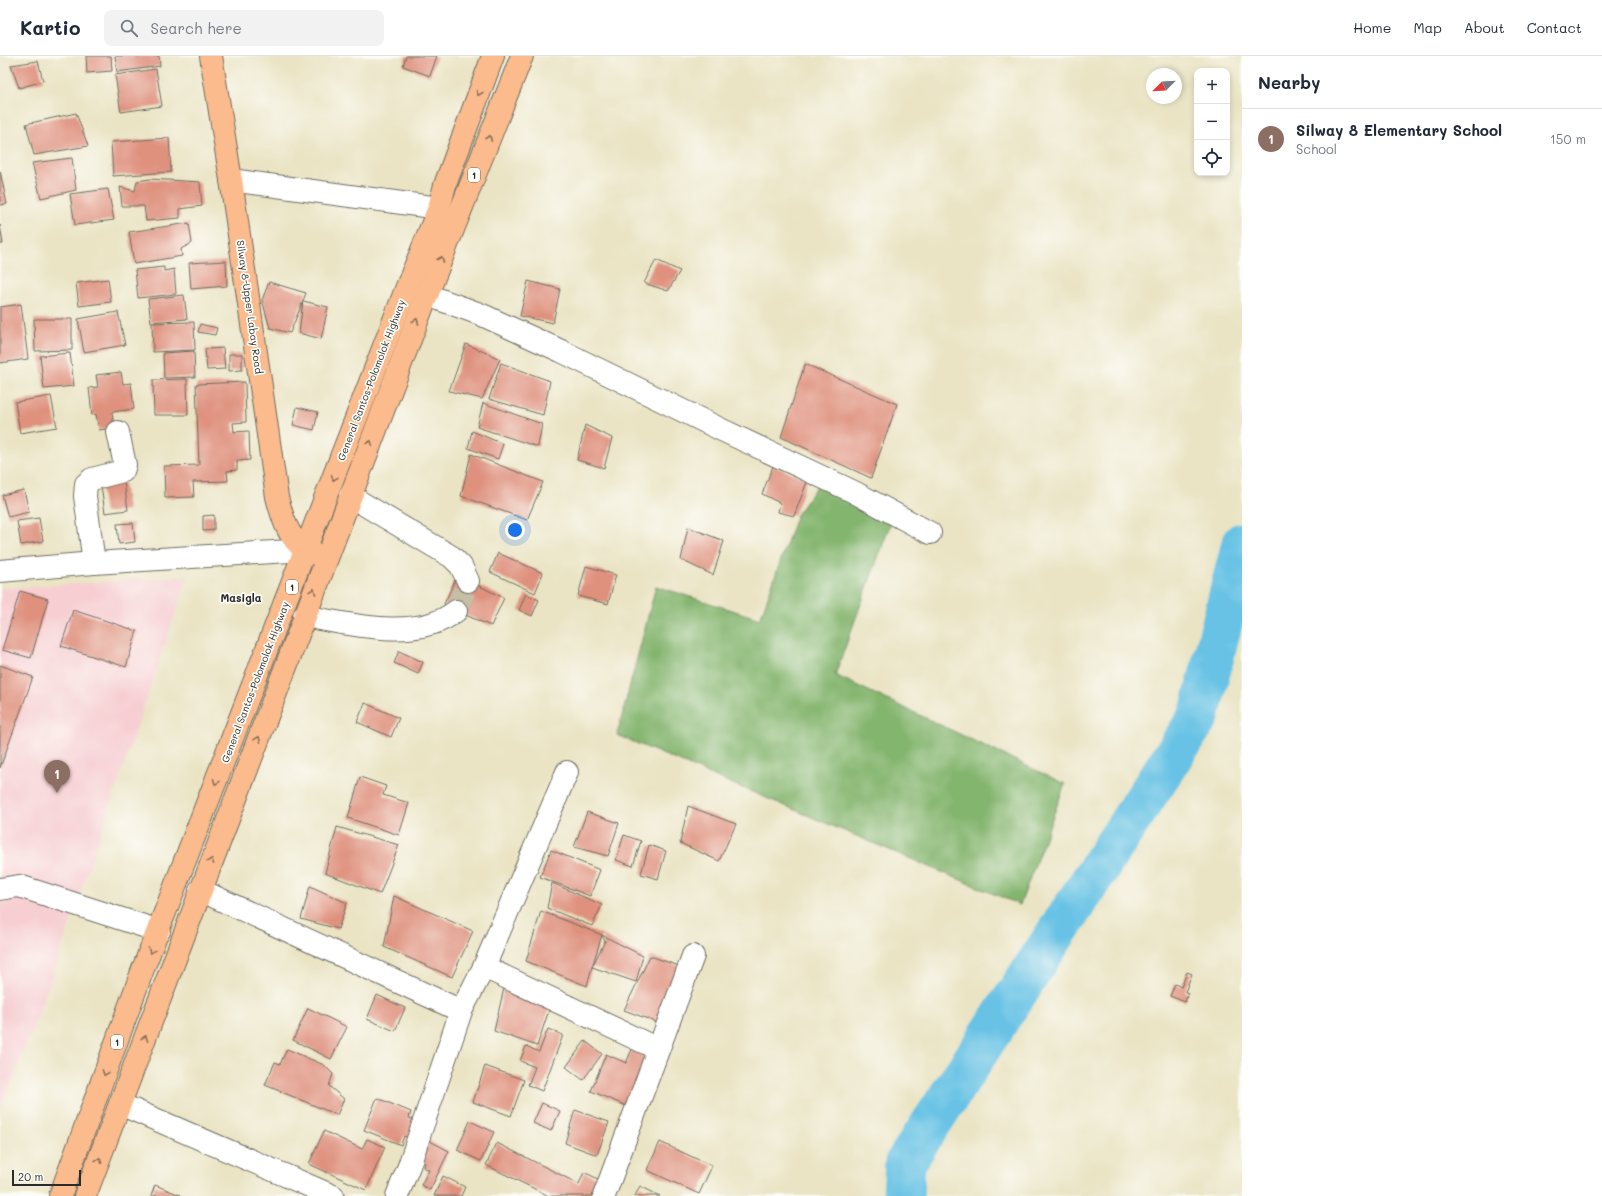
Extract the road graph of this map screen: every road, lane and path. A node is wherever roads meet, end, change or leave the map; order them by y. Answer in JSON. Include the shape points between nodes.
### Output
{"nodes":[{"id":1,"x":211,"y":56,"type":"edge"},
{"id":2,"x":493,"y":56,"type":"edge"},
{"id":3,"x":522,"y":56,"type":"edge"},
{"id":4,"x":231,"y":180,"type":"junction"},
{"id":5,"x":439,"y":208,"type":"junction"},
{"id":6,"x":427,"y":295,"type":"junction"},
{"id":7,"x":118,"y":432,"type":"dead end"},
{"id":8,"x":350,"y":496,"type":"junction"},
{"id":9,"x":930,"y":533,"type":"dead end"},
{"id":10,"x":306,"y":550,"type":"junction"},
{"id":11,"x":326,"y":558,"type":"junction"},
{"id":12,"x":94,"y":563,"type":"junction"},
{"id":13,"x":0,"y":571,"type":"edge"},
{"id":14,"x":468,"y":581,"type":"dead end"},
{"id":15,"x":456,"y":611,"type":"tunnel mouth"},
{"id":16,"x":304,"y":616,"type":"junction"},
{"id":17,"x":567,"y":772,"type":"dead end"},
{"id":18,"x":0,"y":889,"type":"edge"},
{"id":19,"x":200,"y":890,"type":"junction"},
{"id":20,"x":159,"y":931,"type":"junction"},
{"id":21,"x":693,"y":956,"type":"dead end"},
{"id":22,"x":484,"y":967,"type":"junction"},
{"id":23,"x":460,"y":1011,"type":"junction"},
{"id":24,"x":658,"y":1049,"type":"junction"},
{"id":25,"x":120,"y":1104,"type":"junction"},
{"id":26,"x":60,"y":1196,"type":"edge"},
{"id":27,"x":85,"y":1196,"type":"edge"},
{"id":28,"x":333,"y":1196,"type":"edge"},
{"id":29,"x":397,"y":1196,"type":"edge"},
{"id":30,"x":604,"y":1196,"type":"edge"}],
"edges":[{"from":1,"to":4,"type":"main road","name":"Silway 8-Upper Labay Road"},
{"from":2,"to":5,"type":"main road","name":"General Santos-Polomolok Highway","number":"1","one_way":true},
{"from":6,"to":3,"type":"main road","number":"1","one_way":true},
{"from":4,"to":5,"type":"street"},
{"from":4,"to":10,"type":"main road","name":"Silway 8-Upper Labay Road","via":[[277,498],[287,527]]},
{"from":5,"to":10,"type":"main road","name":"General Santos-Polomolok Highway","number":"1","one_way":true},
{"from":8,"to":6,"type":"main road","number":"1","one_way":true},
{"from":6,"to":9,"type":"street","via":[[480,314],[561,351],[854,492]]},
{"from":7,"to":12,"type":"street","via":[[125,465],[123,471],[92,479],[86,484],[85,496]]},
{"from":8,"to":11,"type":"main road","number":"1"},
{"from":8,"to":14,"type":"street","via":[[452,557],[461,566]]},
{"from":10,"to":11,"type":"main road"},
{"from":10,"to":12,"type":"street"},
{"from":10,"to":20,"type":"main road","name":"General Santos-Polomolok Highway","number":"1","one_way":true},
{"from":16,"to":11,"type":"main road","number":"1","one_way":true},
{"from":12,"to":13,"type":"street"},
{"from":15,"to":16,"type":"street","via":[[434,623],[398,629],[366,628]]},
{"from":19,"to":16,"type":"main road","number":"1","one_way":true},
{"from":17,"to":22,"type":"street"},
{"from":18,"to":20,"type":"street","via":[[19,886]]},
{"from":19,"to":23,"type":"street"},
{"from":25,"to":19,"type":"main road","number":"1","one_way":true},
{"from":20,"to":26,"type":"main road","name":"General Santos-Polomolok Highway","number":"1","one_way":true},
{"from":21,"to":24,"type":"street"},
{"from":22,"to":23,"type":"street"},
{"from":22,"to":24,"type":"street"},
{"from":23,"to":29,"type":"street"},
{"from":24,"to":30,"type":"street"},
{"from":27,"to":25,"type":"main road","number":"1","one_way":true},
{"from":25,"to":28,"type":"street"}]}
